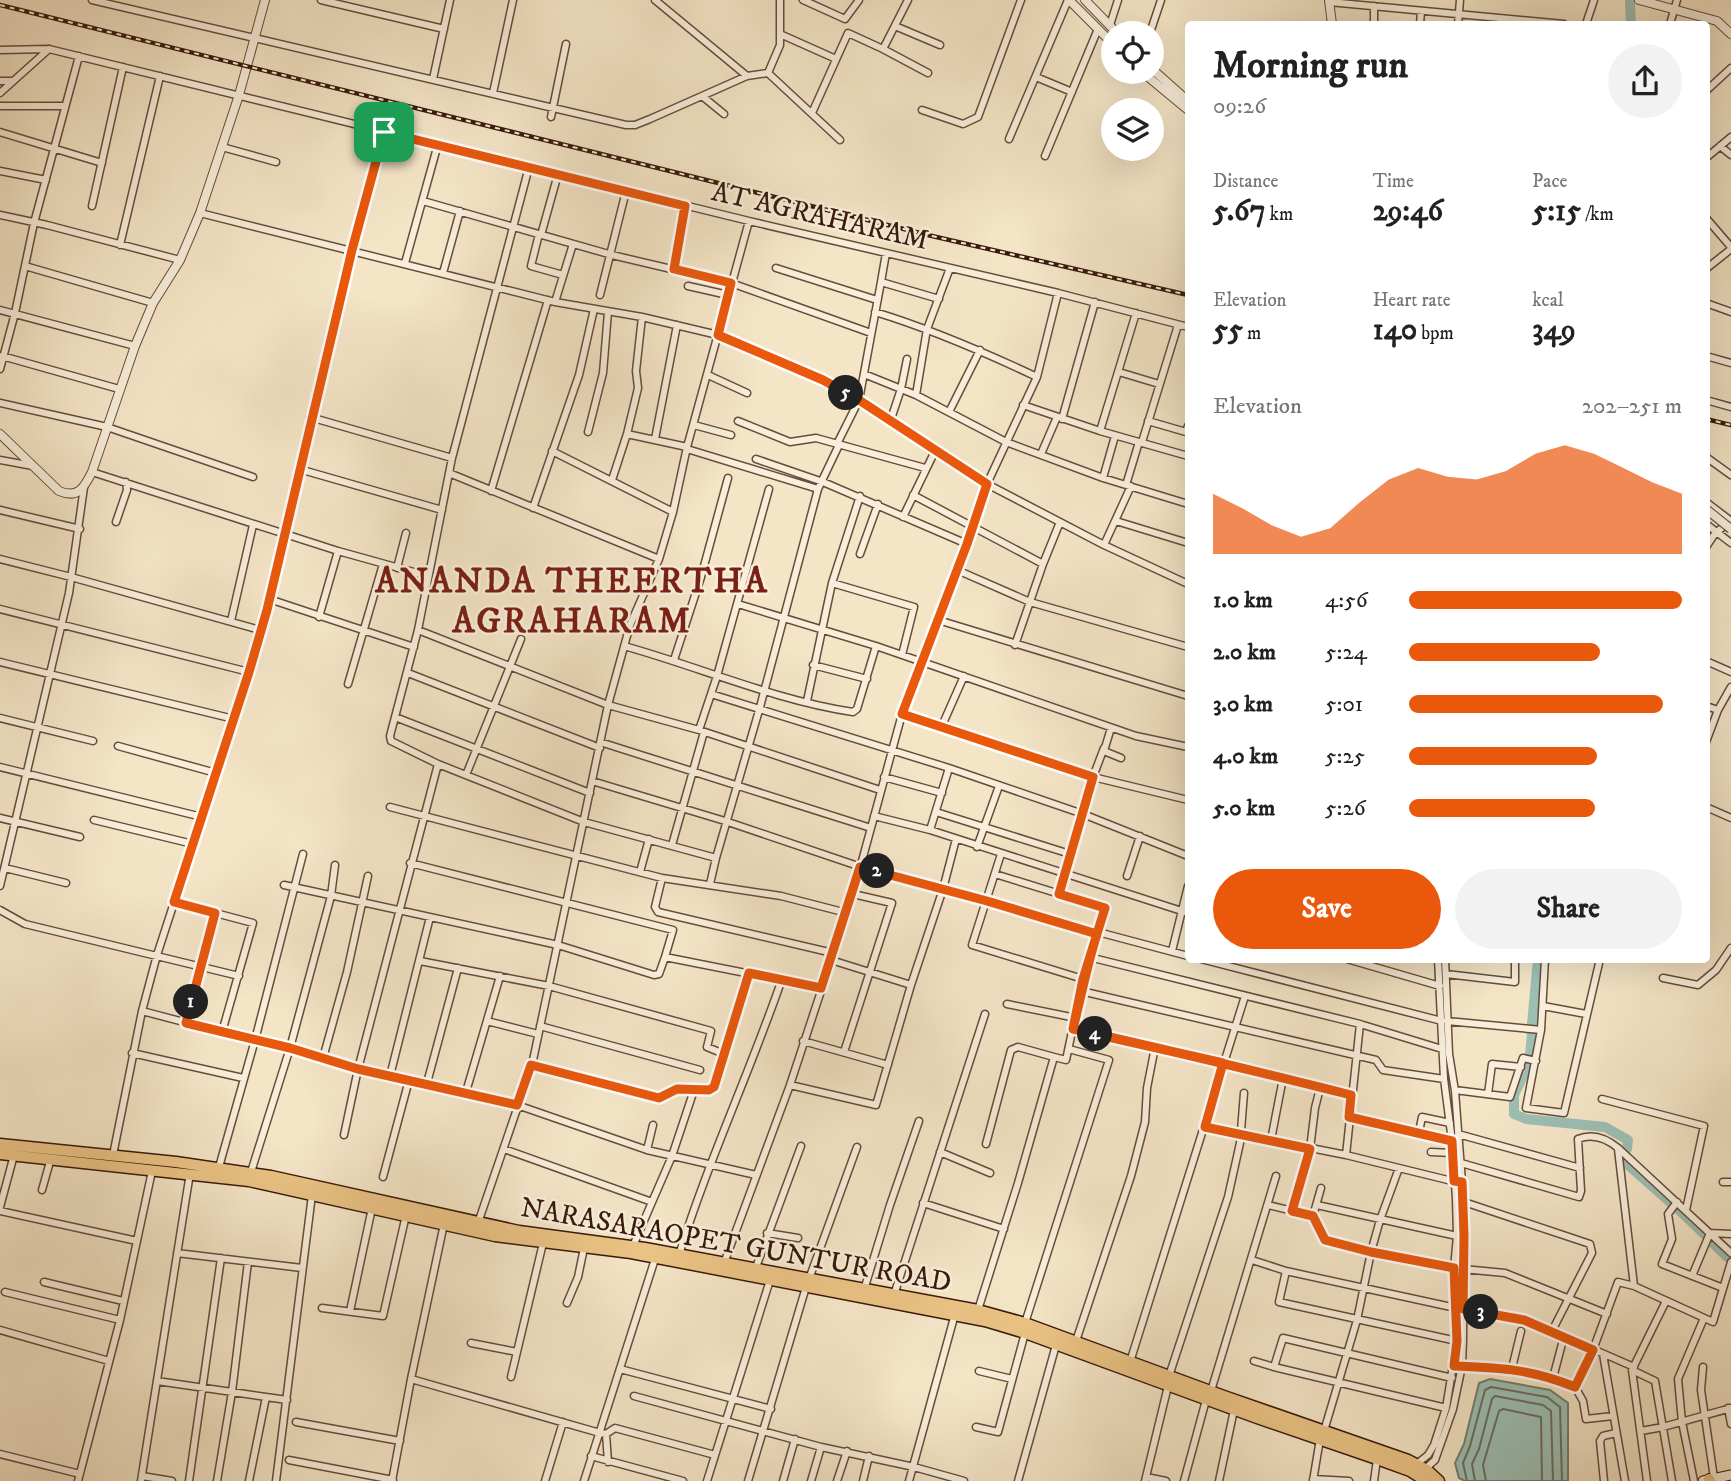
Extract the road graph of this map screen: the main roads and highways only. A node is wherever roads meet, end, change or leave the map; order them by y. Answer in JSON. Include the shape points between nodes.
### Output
{"nodes":[{"id":1,"x":0,"y":1144,"type":"edge"},
{"id":2,"x":0,"y":1154,"type":"edge"},
{"id":3,"x":191,"y":1168,"type":"junction"},
{"id":4,"x":445,"y":1220,"type":"junction"},
{"id":5,"x":722,"y":1268,"type":"junction"},
{"id":6,"x":807,"y":1283,"type":"junction"},
{"id":7,"x":956,"y":1310,"type":"junction"},
{"id":8,"x":1025,"y":1328,"type":"junction"},
{"id":9,"x":1168,"y":1381,"type":"junction"},
{"id":10,"x":1209,"y":1396,"type":"junction"},
{"id":11,"x":1322,"y":1435,"type":"junction"},
{"id":12,"x":1419,"y":1472,"type":"edge"},
{"id":13,"x":1731,"y":1475,"type":"edge"},
{"id":14,"x":1709,"y":1480,"type":"edge"},
{"id":15,"x":1439,"y":1481,"type":"edge"}],
"edges":[{"from":1,"to":3,"type":"highway","name":"NARASARAOPET GUNTUR ROAD"},
{"from":2,"to":3,"type":"highway","name":"NARASARAOPET GUNTUR ROAD","via":[[152,1169]]},
{"from":3,"to":4,"type":"highway","name":"NARASARAOPET GUNTUR ROAD"},
{"from":3,"to":4,"type":"highway","name":"NARASARAOPET GUNTUR ROAD","via":[[219,1167],[312,1184]]},
{"from":4,"to":5,"type":"highway","name":"NARASARAOPET GUNTUR ROAD","via":[[543,1243]]},
{"from":4,"to":5,"type":"highway","name":"NARASARAOPET GUNTUR ROAD","via":[[633,1246]]},
{"from":5,"to":6,"type":"highway","name":"NARASARAOPET GUNTUR ROAD"},
{"from":5,"to":6,"type":"highway","name":"NARASARAOPET GUNTUR ROAD","via":[[755,1270]]},
{"from":6,"to":7,"type":"highway","name":"NARASARAOPET GUNTUR ROAD"},
{"from":6,"to":7,"type":"highway","name":"NARASARAOPET GUNTUR ROAD","via":[[894,1295]]},
{"from":7,"to":8,"type":"highway","name":"NARASARAOPET GUNTUR ROAD"},
{"from":7,"to":8,"type":"highway","name":"NARASARAOPET GUNTUR ROAD","via":[[978,1310]]},
{"from":8,"to":9,"type":"highway","name":"NARASARAOPET GUNTUR ROAD","via":[[1056,1345]]},
{"from":8,"to":9,"type":"highway","name":"NARASARAOPET GUNTUR ROAD","via":[[1076,1341]]},
{"from":9,"to":10,"type":"highway","name":"NARASARAOPET GUNTUR ROAD"},
{"from":10,"to":11,"type":"highway","name":"NARASARAOPET GUNTUR ROAD"},
{"from":10,"to":11,"type":"highway","name":"NARASARAOPET GUNTUR ROAD","via":[[1234,1410]]},
{"from":11,"to":12,"type":"highway","name":"NARASARAOPET GUNTUR ROAD"},
{"from":11,"to":12,"type":"highway","name":"NARASARAOPET GUNTUR ROAD"},
{"from":12,"to":15,"type":"highway","name":"NARASARAOPET GUNTUR ROAD"},
{"from":13,"to":14,"type":"main road"}]}
